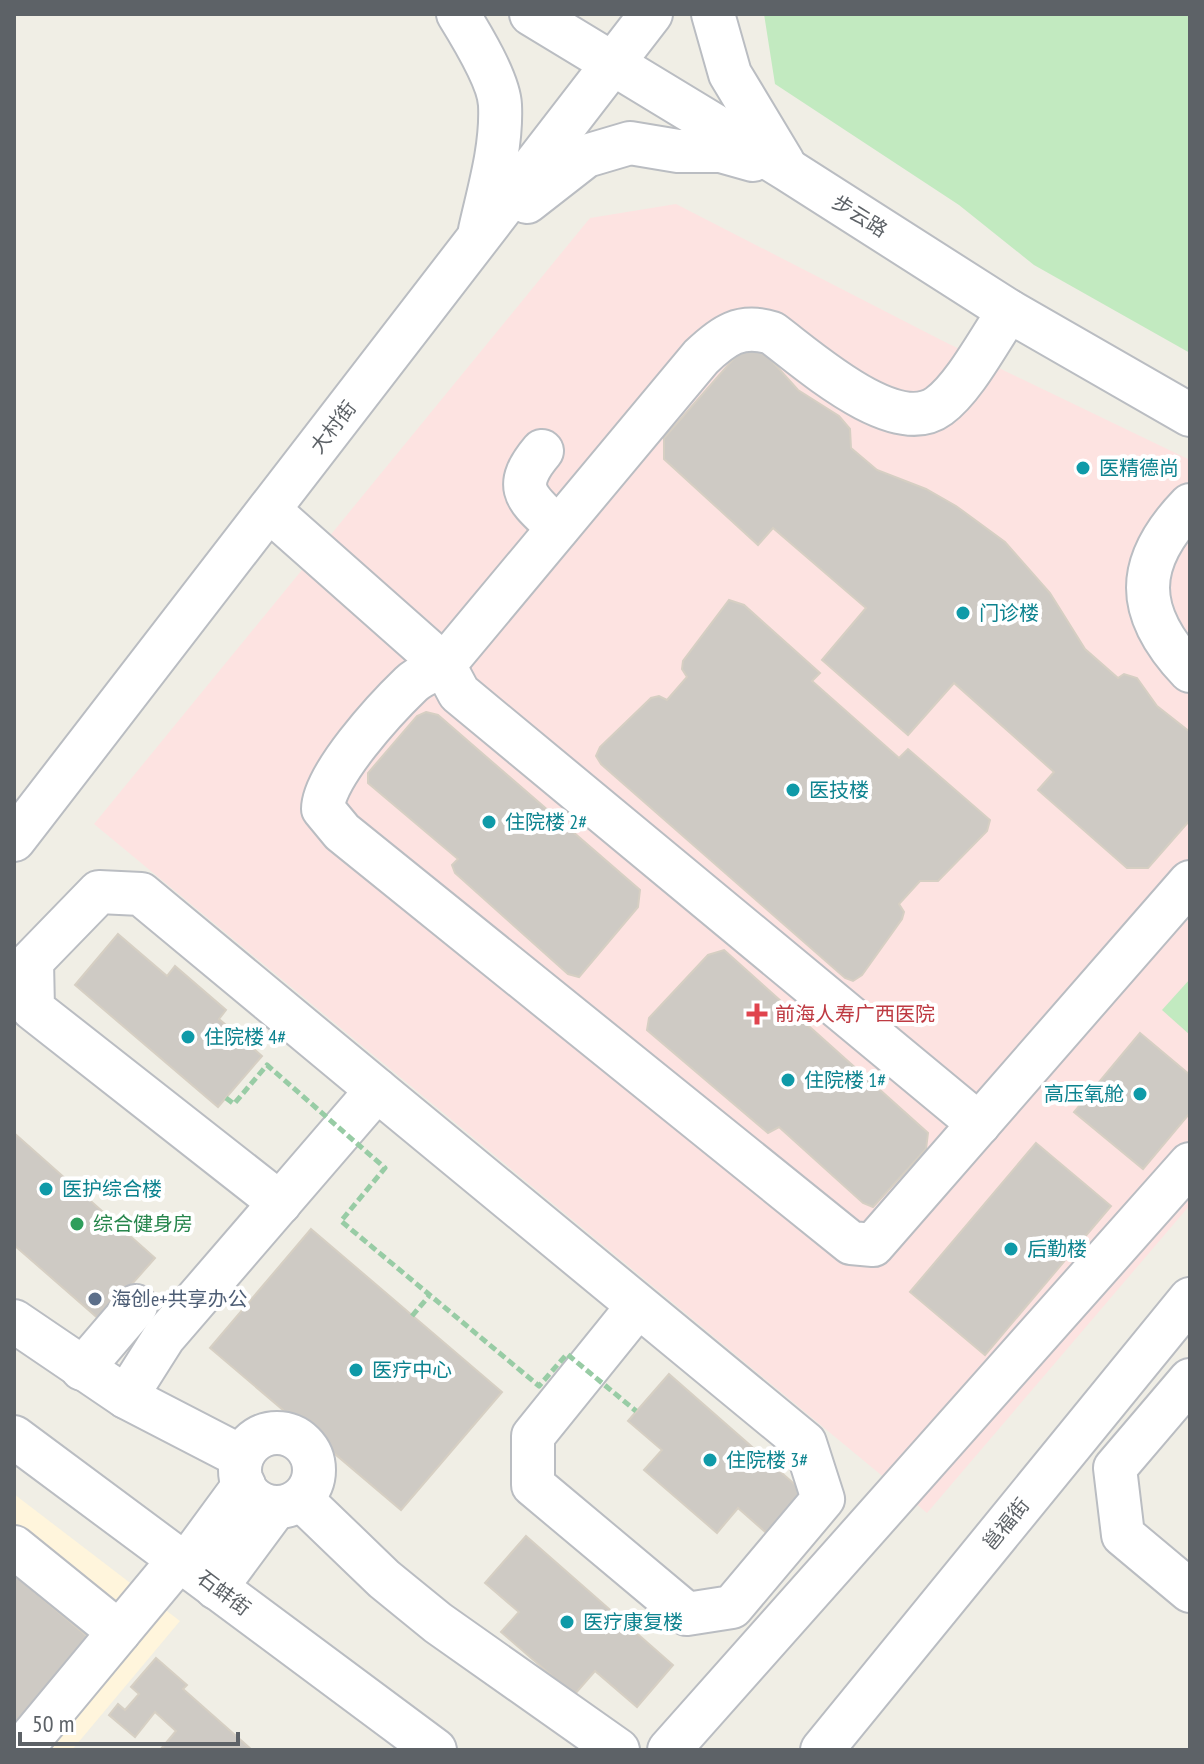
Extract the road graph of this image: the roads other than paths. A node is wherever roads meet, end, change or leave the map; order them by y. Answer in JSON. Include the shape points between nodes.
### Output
{"nodes":[{"id":1,"x":458,"y":14,"type":"edge"},
{"id":2,"x":531,"y":14,"type":"edge"},
{"id":3,"x":651,"y":14,"type":"edge"},
{"id":4,"x":713,"y":14,"type":"edge"},
{"id":5,"x":613,"y":65,"type":"junction"},
{"id":6,"x":788,"y":170,"type":"junction"},
{"id":7,"x":478,"y":239,"type":"junction"},
{"id":8,"x":1009,"y":311,"type":"junction"},
{"id":9,"x":1190,"y":415,"type":"edge"},
{"id":10,"x":542,"y":451,"type":"dead end"},
{"id":11,"x":1190,"y":505,"type":"edge"},
{"id":12,"x":269,"y":510,"type":"junction"},
{"id":13,"x":558,"y":528,"type":"junction"},
{"id":14,"x":444,"y":665,"type":"junction"},
{"id":15,"x":1190,"y":671,"type":"edge"},
{"id":16,"x":14,"y":840,"type":"edge"},
{"id":17,"x":1190,"y":882,"type":"edge"},
{"id":18,"x":23,"y":984,"type":"edge"},
{"id":19,"x":377,"y":1090,"type":"junction"},
{"id":20,"x":979,"y":1124,"type":"junction"},
{"id":21,"x":1190,"y":1164,"type":"edge"},
{"id":22,"x":280,"y":1203,"type":"junction"},
{"id":23,"x":1190,"y":1299,"type":"edge"},
{"id":24,"x":136,"y":1306,"type":"dead end"},
{"id":25,"x":638,"y":1306,"type":"junction"},
{"id":26,"x":14,"y":1321,"type":"edge"},
{"id":27,"x":82,"y":1369,"type":"junction"},
{"id":28,"x":1190,"y":1380,"type":"edge"},
{"id":29,"x":126,"y":1397,"type":"junction"},
{"id":30,"x":14,"y":1437,"type":"edge"},
{"id":31,"x":266,"y":1487,"type":"junction"},
{"id":32,"x":14,"y":1547,"type":"edge"},
{"id":33,"x":194,"y":1571,"type":"junction"},
{"id":34,"x":1190,"y":1591,"type":"edge"},
{"id":35,"x":119,"y":1632,"type":"junction"},
{"id":36,"x":21,"y":1750,"type":"edge"},
{"id":37,"x":435,"y":1750,"type":"edge"},
{"id":38,"x":618,"y":1750,"type":"edge"},
{"id":39,"x":669,"y":1750,"type":"edge"},
{"id":40,"x":822,"y":1750,"type":"edge"}],
"edges":[{"from":1,"to":7,"type":"street","via":[[500,103],[496,157]]},
{"from":2,"to":5,"type":"street","name":"步云路"},
{"from":3,"to":5,"type":"street","name":"大村街"},
{"from":4,"to":6,"type":"street","via":[[730,74]]},
{"from":5,"to":6,"type":"street","name":"步云路"},
{"from":5,"to":7,"type":"street","name":"大村街"},
{"from":6,"to":7,"type":"street","via":[[721,151],[630,143],[586,156]]},
{"from":6,"to":8,"type":"street","name":"步云路"},
{"from":7,"to":12,"type":"street","name":"大村街"},
{"from":8,"to":9,"type":"street","name":"步云路"},
{"from":8,"to":13,"type":"street","via":[[951,395],[920,415],[866,401],[772,333],[739,328],[701,357]]},
{"from":10,"to":13,"type":"street","via":[[523,487]]},
{"from":11,"to":15,"type":"street","via":[[1154,553],[1145,582],[1148,605],[1162,634]]},
{"from":12,"to":14,"type":"street"},
{"from":12,"to":16,"type":"street","name":"大村街"},
{"from":13,"to":14,"type":"street"},
{"from":14,"to":20,"type":"street","via":[[459,693]]},
{"from":14,"to":20,"type":"street","via":[[413,681],[328,783],[323,809],[342,832],[851,1243],[873,1245]]},
{"from":17,"to":20,"type":"street"},
{"from":18,"to":19,"type":"street","via":[[32,961],[99,892],[141,894]]},
{"from":18,"to":22,"type":"street","via":[[33,1009]]},
{"from":19,"to":22,"type":"street"},
{"from":19,"to":25,"type":"street"},
{"from":21,"to":39,"type":"street"},
{"from":22,"to":29,"type":"street","via":[[164,1337]]},
{"from":23,"to":40,"type":"street","name":"邕福街"},
{"from":24,"to":27,"type":"street"},
{"from":25,"to":25,"type":"street","via":[[805,1443],[823,1499],[732,1607],[687,1614],[533,1485],[533,1436]]},
{"from":26,"to":27,"type":"street"},
{"from":27,"to":29,"type":"street"},
{"from":28,"to":34,"type":"street","via":[[1115,1468],[1123,1535]]},
{"from":29,"to":31,"type":"street"},
{"from":30,"to":33,"type":"street","name":"石蚌街"},
{"from":31,"to":33,"type":"street"},
{"from":31,"to":38,"type":"street","via":[[438,1623]]},
{"from":32,"to":35,"type":"street"},
{"from":33,"to":35,"type":"street"},
{"from":33,"to":37,"type":"street","name":"石蚌街"},
{"from":35,"to":36,"type":"street"}]}
